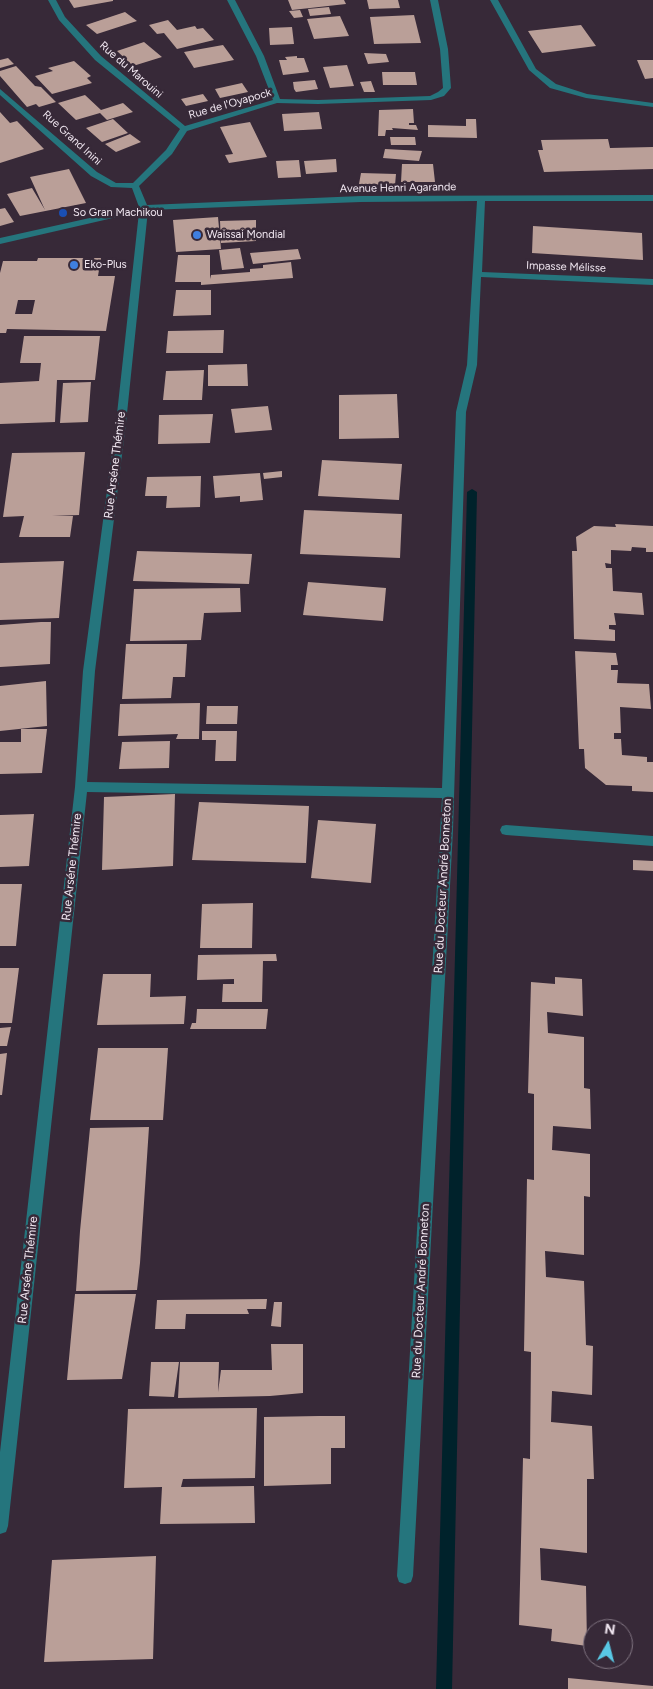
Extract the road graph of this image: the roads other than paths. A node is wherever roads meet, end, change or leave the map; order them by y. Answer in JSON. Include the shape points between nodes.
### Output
{"nodes":[{"id":1,"x":52,"y":0,"type":"edge"},
{"id":2,"x":231,"y":0,"type":"edge"},
{"id":3,"x":434,"y":0,"type":"edge"},
{"id":4,"x":494,"y":0,"type":"edge"},
{"id":5,"x":0,"y":91,"type":"edge"},
{"id":6,"x":277,"y":101,"type":"junction"},
{"id":7,"x":653,"y":105,"type":"edge"},
{"id":8,"x":184,"y":129,"type":"junction"},
{"id":9,"x":136,"y":186,"type":"junction"},
{"id":10,"x":481,"y":198,"type":"junction"},
{"id":11,"x":653,"y":198,"type":"edge"},
{"id":12,"x":144,"y":208,"type":"junction"},
{"id":13,"x":0,"y":241,"type":"edge"},
{"id":14,"x":477,"y":274,"type":"junction"},
{"id":15,"x":653,"y":282,"type":"edge"},
{"id":16,"x":81,"y":787,"type":"junction"},
{"id":17,"x":448,"y":793,"type":"junction"},
{"id":18,"x":506,"y":830,"type":"dead end"},
{"id":19,"x":653,"y":841,"type":"edge"},
{"id":20,"x":0,"y":1526,"type":"edge"},
{"id":21,"x":405,"y":1576,"type":"dead end"}],
"edges":[{"from":1,"to":8,"type":"street","name":"Rue du Marouini","via":[[62,18],[98,58]]},
{"from":2,"to":6,"type":"street","via":[[260,56]]},
{"from":3,"to":6,"type":"street","name":"Rue de l'Oyapock","via":[[444,49],[447,88],[441,94],[432,98]]},
{"from":4,"to":7,"type":"street","via":[[533,70],[553,86],[586,96]]},
{"from":5,"to":9,"type":"street","name":"Rue Grand Inini","via":[[94,174],[114,185]]},
{"from":6,"to":8,"type":"street","name":"Rue de l'Oyapock"},
{"from":8,"to":9,"type":"street","name":"Rue de l'Oyapock","via":[[169,152]]},
{"from":9,"to":12,"type":"street"},
{"from":10,"to":11,"type":"street","name":"Avenue Henri Agarande"},
{"from":10,"to":12,"type":"street","name":"Avenue Henri Agarande","via":[[343,199]]},
{"from":10,"to":14,"type":"street","name":"Rue du Docteur André Bonneton"},
{"from":12,"to":13,"type":"street","name":"Avenue Henri Agarande"},
{"from":12,"to":16,"type":"street","name":"Rue Arséne Thémire","via":[[121,423],[88,671]]},
{"from":14,"to":15,"type":"street","name":"Impasse Mélisse"},
{"from":14,"to":17,"type":"street","name":"Rue du Docteur André Bonneton","via":[[472,365],[462,412]]},
{"from":16,"to":17,"type":"street"},
{"from":16,"to":20,"type":"street","name":"Rue Arséne Thémire"},
{"from":17,"to":21,"type":"street","name":"Rue du Docteur André Bonneton"},
{"from":18,"to":19,"type":"street"}]}
